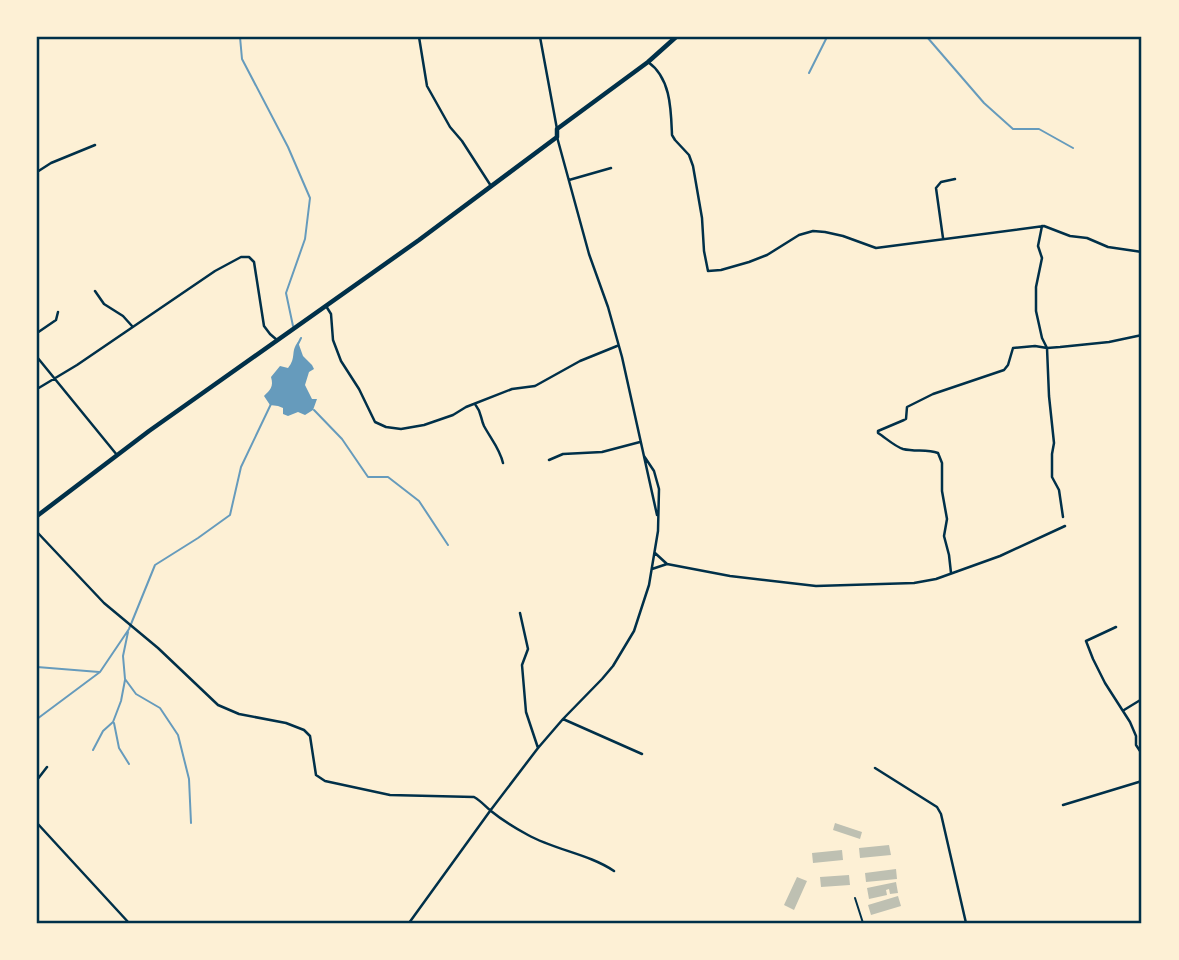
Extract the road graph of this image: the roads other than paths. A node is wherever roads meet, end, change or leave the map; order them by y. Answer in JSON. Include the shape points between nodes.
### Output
{"nodes":[{"id":1,"x":419,"y":37,"type":"edge"},
{"id":2,"x":541,"y":37,"type":"edge"},
{"id":3,"x":676,"y":37,"type":"edge"},
{"id":4,"x":648,"y":62,"type":"junction"},
{"id":5,"x":557,"y":129,"type":"junction"},
{"id":6,"x":557,"y":137,"type":"junction"},
{"id":7,"x":95,"y":145,"type":"dead end"},
{"id":8,"x":611,"y":168,"type":"dead end"},
{"id":9,"x":37,"y":172,"type":"edge"},
{"id":10,"x":955,"y":179,"type":"dead end"},
{"id":11,"x":569,"y":180,"type":"junction"},
{"id":12,"x":491,"y":186,"type":"junction"},
{"id":13,"x":1042,"y":226,"type":"junction"},
{"id":14,"x":943,"y":238,"type":"junction"},
{"id":15,"x":1142,"y":252,"type":"edge"},
{"id":16,"x":95,"y":290,"type":"dead end"},
{"id":17,"x":326,"y":306,"type":"junction"},
{"id":18,"x":58,"y":312,"type":"dead end"},
{"id":19,"x":133,"y":327,"type":"junction"},
{"id":20,"x":37,"y":333,"type":"edge"},
{"id":21,"x":1142,"y":335,"type":"edge"},
{"id":22,"x":277,"y":340,"type":"junction"},
{"id":23,"x":618,"y":346,"type":"junction"},
{"id":24,"x":1048,"y":348,"type":"junction"},
{"id":25,"x":37,"y":357,"type":"edge"},
{"id":26,"x":54,"y":378,"type":"junction"},
{"id":27,"x":37,"y":388,"type":"edge"},
{"id":28,"x":475,"y":404,"type":"junction"},
{"id":29,"x":640,"y":442,"type":"junction"},
{"id":30,"x":117,"y":455,"type":"junction"},
{"id":31,"x":644,"y":456,"type":"junction"},
{"id":32,"x":549,"y":460,"type":"dead end"},
{"id":33,"x":503,"y":463,"type":"dead end"},
{"id":34,"x":37,"y":516,"type":"edge"},
{"id":35,"x":1063,"y":517,"type":"dead end"},
{"id":36,"x":658,"y":518,"type":"junction"},
{"id":37,"x":1065,"y":526,"type":"dead end"},
{"id":38,"x":37,"y":532,"type":"edge"},
{"id":39,"x":655,"y":552,"type":"junction"},
{"id":40,"x":667,"y":564,"type":"junction"},
{"id":41,"x":652,"y":569,"type":"junction"},
{"id":42,"x":951,"y":573,"type":"junction"},
{"id":43,"x":520,"y":613,"type":"dead end"},
{"id":44,"x":1116,"y":627,"type":"dead end"},
{"id":45,"x":1142,"y":699,"type":"edge"},
{"id":46,"x":1124,"y":710,"type":"junction"},
{"id":47,"x":563,"y":719,"type":"junction"},
{"id":48,"x":538,"y":748,"type":"junction"},
{"id":49,"x":642,"y":754,"type":"dead end"},
{"id":50,"x":1142,"y":754,"type":"edge"},
{"id":51,"x":47,"y":767,"type":"dead end"},
{"id":52,"x":875,"y":768,"type":"dead end"},
{"id":53,"x":37,"y":780,"type":"edge"},
{"id":54,"x":1142,"y":780,"type":"edge"},
{"id":55,"x":1063,"y":805,"type":"dead end"},
{"id":56,"x":490,"y":811,"type":"junction"},
{"id":57,"x":37,"y":823,"type":"edge"},
{"id":58,"x":614,"y":871,"type":"dead end"},
{"id":59,"x":855,"y":898,"type":"dead end"},
{"id":60,"x":129,"y":923,"type":"edge"},
{"id":61,"x":409,"y":923,"type":"edge"},
{"id":62,"x":863,"y":923,"type":"edge"},
{"id":63,"x":966,"y":923,"type":"edge"}],
"edges":[{"from":1,"to":12,"type":"street","via":[[427,86]]},
{"from":2,"to":5,"type":"street"},
{"from":3,"to":4,"type":"main road"},
{"from":4,"to":5,"type":"main road"},
{"from":4,"to":14,"type":"street","via":[[660,74],[670,98],[672,135],[691,160],[708,271],[768,255],[813,231],[876,247]]},
{"from":5,"to":6,"type":"main road"},
{"from":6,"to":11,"type":"street"},
{"from":6,"to":12,"type":"main road"},
{"from":7,"to":9,"type":"street"},
{"from":8,"to":11,"type":"street"},
{"from":10,"to":14,"type":"street","via":[[936,188]]},
{"from":11,"to":23,"type":"street"},
{"from":12,"to":17,"type":"main road"},
{"from":13,"to":14,"type":"street"},
{"from":13,"to":15,"type":"street","via":[[1108,247]]},
{"from":13,"to":24,"type":"street","via":[[1036,311]]},
{"from":16,"to":19,"type":"street","via":[[104,304]]},
{"from":17,"to":22,"type":"main road"},
{"from":17,"to":28,"type":"street","via":[[341,361],[375,422],[401,429],[424,425]]},
{"from":18,"to":20,"type":"street","via":[[56,320]]},
{"from":19,"to":22,"type":"street","via":[[209,275],[246,257],[254,262],[264,326]]},
{"from":19,"to":26,"type":"street"},
{"from":21,"to":24,"type":"street"},
{"from":22,"to":30,"type":"main road"},
{"from":23,"to":28,"type":"street","via":[[535,386],[512,389]]},
{"from":23,"to":29,"type":"street"},
{"from":24,"to":35,"type":"street","via":[[1052,477]]},
{"from":24,"to":42,"type":"street","via":[[1013,348],[1004,370],[933,394],[907,407],[904,420],[878,431],[895,446],[938,453]]},
{"from":25,"to":26,"type":"street"},
{"from":26,"to":27,"type":"street"},
{"from":26,"to":30,"type":"street"},
{"from":28,"to":33,"type":"street"},
{"from":29,"to":31,"type":"street"},
{"from":29,"to":32,"type":"street"},
{"from":30,"to":34,"type":"main road"},
{"from":31,"to":36,"type":"street"},
{"from":31,"to":36,"type":"street","via":[[659,489]]},
{"from":36,"to":39,"type":"street"},
{"from":37,"to":42,"type":"street"},
{"from":38,"to":56,"type":"street","via":[[104,603],[218,705],[239,715],[304,730],[310,736],[318,777],[390,795],[474,797]]},
{"from":39,"to":40,"type":"street"},
{"from":39,"to":41,"type":"street"},
{"from":40,"to":41,"type":"street"},
{"from":40,"to":42,"type":"street","via":[[816,586],[915,583]]},
{"from":41,"to":47,"type":"street","via":[[639,618],[622,651]]},
{"from":43,"to":48,"type":"street","via":[[528,649],[522,665],[526,712]]},
{"from":44,"to":46,"type":"street","via":[[1086,641]]},
{"from":45,"to":46,"type":"street"},
{"from":46,"to":50,"type":"street"},
{"from":47,"to":48,"type":"street"},
{"from":47,"to":49,"type":"street"},
{"from":48,"to":56,"type":"street"},
{"from":51,"to":53,"type":"street"},
{"from":52,"to":63,"type":"street","via":[[937,807]]},
{"from":54,"to":55,"type":"street"},
{"from":56,"to":58,"type":"street","via":[[528,835]]},
{"from":56,"to":61,"type":"street"},
{"from":57,"to":60,"type":"street"},
{"from":59,"to":62,"type":"lane"}]}
